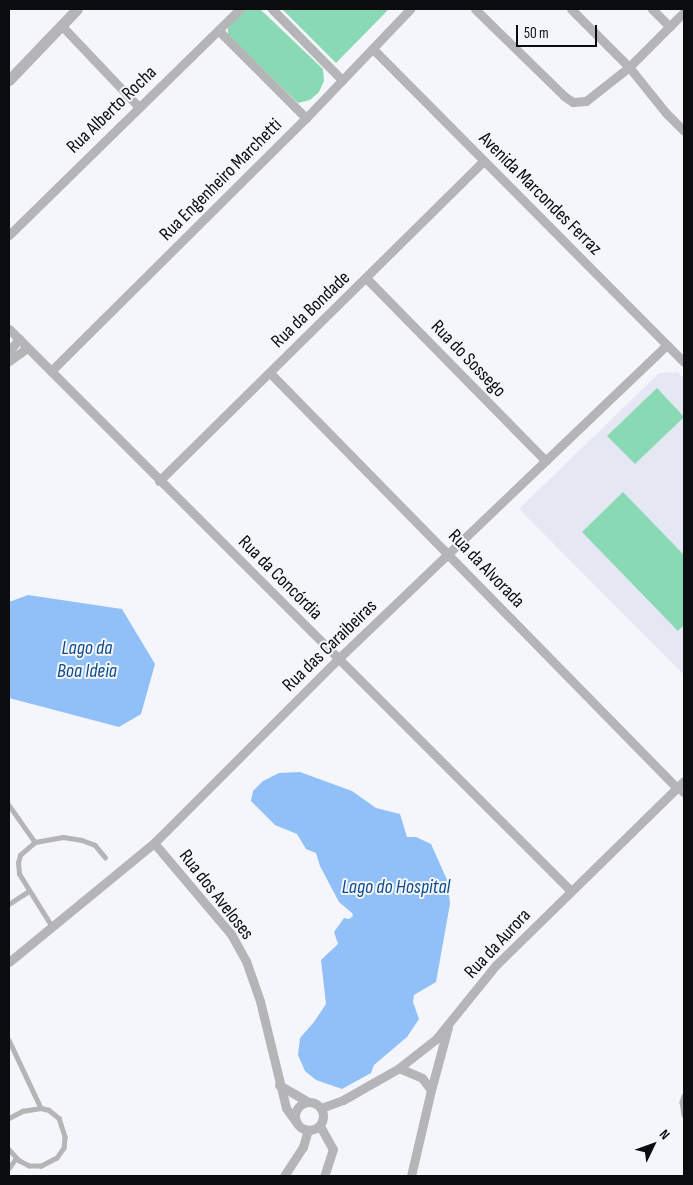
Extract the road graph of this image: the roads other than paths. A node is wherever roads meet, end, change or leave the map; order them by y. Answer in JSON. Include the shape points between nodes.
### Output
{"nodes":[{"id":1,"x":240,"y":9,"type":"edge"},
{"id":2,"x":272,"y":9,"type":"edge"},
{"id":3,"x":410,"y":9,"type":"edge"},
{"id":4,"x":475,"y":9,"type":"edge"},
{"id":5,"x":571,"y":9,"type":"edge"},
{"id":6,"x":652,"y":9,"type":"edge"},
{"id":7,"x":74,"y":10,"type":"edge"},
{"id":8,"x":684,"y":12,"type":"edge"},
{"id":9,"x":61,"y":25,"type":"junction"},
{"id":10,"x":670,"y":27,"type":"junction"},
{"id":11,"x":218,"y":31,"type":"junction"},
{"id":12,"x":373,"y":49,"type":"junction"},
{"id":13,"x":629,"y":67,"type":"junction"},
{"id":14,"x":9,"y":80,"type":"edge"},
{"id":15,"x":342,"y":80,"type":"junction"},
{"id":16,"x":138,"y":106,"type":"junction"},
{"id":17,"x":306,"y":118,"type":"junction"},
{"id":18,"x":684,"y":131,"type":"edge"},
{"id":19,"x":484,"y":161,"type":"junction"},
{"id":20,"x":9,"y":235,"type":"edge"},
{"id":21,"x":367,"y":279,"type":"junction"},
{"id":22,"x":9,"y":329,"type":"edge"},
{"id":23,"x":19,"y":339,"type":"junction"},
{"id":24,"x":667,"y":345,"type":"junction"},
{"id":25,"x":27,"y":348,"type":"junction"},
{"id":26,"x":9,"y":351,"type":"edge"},
{"id":27,"x":9,"y":361,"type":"edge"},
{"id":28,"x":684,"y":362,"type":"edge"},
{"id":29,"x":52,"y":371,"type":"junction"},
{"id":30,"x":270,"y":373,"type":"junction"},
{"id":31,"x":546,"y":461,"type":"junction"},
{"id":32,"x":159,"y":481,"type":"junction"},
{"id":33,"x":449,"y":555,"type":"junction"},
{"id":34,"x":338,"y":659,"type":"junction"},
{"id":35,"x":682,"y":788,"type":"edge"},
{"id":36,"x":9,"y":805,"type":"edge"},
{"id":37,"x":35,"y":842,"type":"junction"},
{"id":38,"x":154,"y":843,"type":"junction"},
{"id":39,"x":105,"y":857,"type":"dead end"},
{"id":40,"x":29,"y":891,"type":"junction"},
{"id":41,"x":572,"y":891,"type":"junction"},
{"id":42,"x":9,"y":904,"type":"edge"},
{"id":43,"x":52,"y":927,"type":"junction"},
{"id":44,"x":9,"y":962,"type":"edge"},
{"id":45,"x":449,"y":1023,"type":"junction"},
{"id":46,"x":9,"y":1040,"type":"edge"},
{"id":47,"x":399,"y":1068,"type":"junction"},
{"id":48,"x":279,"y":1085,"type":"junction"},
{"id":49,"x":431,"y":1090,"type":"junction"},
{"id":50,"x":684,"y":1096,"type":"edge"},
{"id":51,"x":309,"y":1102,"type":"junction"},
{"id":52,"x":41,"y":1108,"type":"junction"},
{"id":53,"x":321,"y":1108,"type":"junction"},
{"id":54,"x":684,"y":1115,"type":"edge"},
{"id":55,"x":9,"y":1118,"type":"edge"},
{"id":56,"x":297,"y":1123,"type":"junction"},
{"id":57,"x":320,"y":1126,"type":"junction"},
{"id":58,"x":308,"y":1130,"type":"junction"},
{"id":59,"x":9,"y":1150,"type":"edge"},
{"id":60,"x":16,"y":1158,"type":"junction"},
{"id":61,"x":9,"y":1168,"type":"edge"},
{"id":62,"x":284,"y":1176,"type":"edge"},
{"id":63,"x":324,"y":1176,"type":"edge"},
{"id":64,"x":411,"y":1176,"type":"edge"}],
"edges":[{"from":1,"to":11,"type":"street","name":"Rua Alberto Rocha"},
{"from":2,"to":15,"type":"street"},
{"from":3,"to":12,"type":"street","name":"Rua Engenheiro Marchetti"},
{"from":4,"to":13,"type":"street","via":[[574,102],[586,101]]},
{"from":5,"to":13,"type":"street"},
{"from":6,"to":10,"type":"street"},
{"from":7,"to":9,"type":"street"},
{"from":8,"to":10,"type":"street"},
{"from":9,"to":14,"type":"street"},
{"from":9,"to":16,"type":"street"},
{"from":10,"to":13,"type":"street"},
{"from":11,"to":16,"type":"street","name":"Rua Alberto Rocha"},
{"from":11,"to":17,"type":"street"},
{"from":12,"to":15,"type":"street","name":"Rua Engenheiro Marchetti"},
{"from":12,"to":19,"type":"street","name":"Avenida Marcondes Ferraz"},
{"from":13,"to":18,"type":"street"},
{"from":15,"to":17,"type":"street","name":"Rua Engenheiro Marchetti"},
{"from":16,"to":20,"type":"street","name":"Rua Alberto Rocha"},
{"from":17,"to":29,"type":"street","name":"Rua Engenheiro Marchetti"},
{"from":19,"to":21,"type":"street","name":"Rua da Bondade"},
{"from":19,"to":24,"type":"street","name":"Avenida Marcondes Ferraz"},
{"from":21,"to":30,"type":"street","name":"Rua da Bondade"},
{"from":21,"to":31,"type":"street","name":"Rua do Sossego"},
{"from":22,"to":23,"type":"street","name":"Rua da Concórdia"},
{"from":23,"to":25,"type":"street","name":"Rua da Concórdia"},
{"from":23,"to":26,"type":"street"},
{"from":24,"to":28,"type":"street","name":"Avenida Marcondes Ferraz"},
{"from":24,"to":31,"type":"street","name":"Rua das Caraibeiras"},
{"from":25,"to":27,"type":"street"},
{"from":25,"to":29,"type":"street","name":"Rua da Concórdia"},
{"from":29,"to":32,"type":"street","name":"Rua da Concórdia"},
{"from":30,"to":32,"type":"street","name":"Rua da Bondade"},
{"from":30,"to":33,"type":"street","name":"Rua da Alvorada"},
{"from":31,"to":33,"type":"street","name":"Rua das Caraibeiras"},
{"from":32,"to":34,"type":"street","name":"Rua da Concórdia"},
{"from":33,"to":34,"type":"street","name":"Rua das Caraibeiras"},
{"from":33,"to":35,"type":"street","name":"Rua da Alvorada"},
{"from":34,"to":38,"type":"street","name":"Rua das Caraibeiras"},
{"from":34,"to":41,"type":"street","name":"Rua da Concórdia"},
{"from":35,"to":41,"type":"street","name":"Rua da Aurora"},
{"from":36,"to":37,"type":"lane"},
{"from":37,"to":39,"type":"lane","via":[[63,837],[82,840],[94,845]]},
{"from":37,"to":40,"type":"lane","via":[[27,847],[18,862],[19,874]]},
{"from":38,"to":43,"type":"street","name":"Rua das Caraibeiras"},
{"from":38,"to":48,"type":"street","name":"Rua dos Aveloses","via":[[231,934],[246,961],[260,1001]]},
{"from":40,"to":42,"type":"lane"},
{"from":40,"to":43,"type":"lane"},
{"from":41,"to":45,"type":"street","name":"Rua da Aurora","via":[[496,965]]},
{"from":43,"to":44,"type":"street","name":"Rua das Caraibeiras"},
{"from":45,"to":47,"type":"street","name":"Rua da Aurora","via":[[436,1039]]},
{"from":45,"to":49,"type":"street"},
{"from":46,"to":52,"type":"lane"},
{"from":47,"to":49,"type":"street","via":[[422,1078]]},
{"from":47,"to":53,"type":"street","name":"Rua da Aurora","via":[[343,1100]]},
{"from":48,"to":51,"type":"street"},
{"from":48,"to":56,"type":"street","name":"Rua dos Aveloses","via":[[286,1108]]},
{"from":49,"to":64,"type":"street"},
{"from":50,"to":54,"type":"lane"},
{"from":51,"to":53,"type":"street"},
{"from":51,"to":56,"type":"street","via":[[297,1109]]},
{"from":52,"to":55,"type":"lane","via":[[22,1111]]},
{"from":52,"to":60,"type":"lane","via":[[59,1118],[66,1137],[64,1148],[57,1158],[40,1166],[29,1166]]},
{"from":53,"to":57,"type":"street","via":[[324,1117]]},
{"from":56,"to":58,"type":"street"},
{"from":57,"to":58,"type":"street"},
{"from":57,"to":63,"type":"street","via":[[333,1149]]},
{"from":58,"to":62,"type":"street","via":[[303,1147]]},
{"from":59,"to":60,"type":"lane"},
{"from":60,"to":61,"type":"lane"}]}
